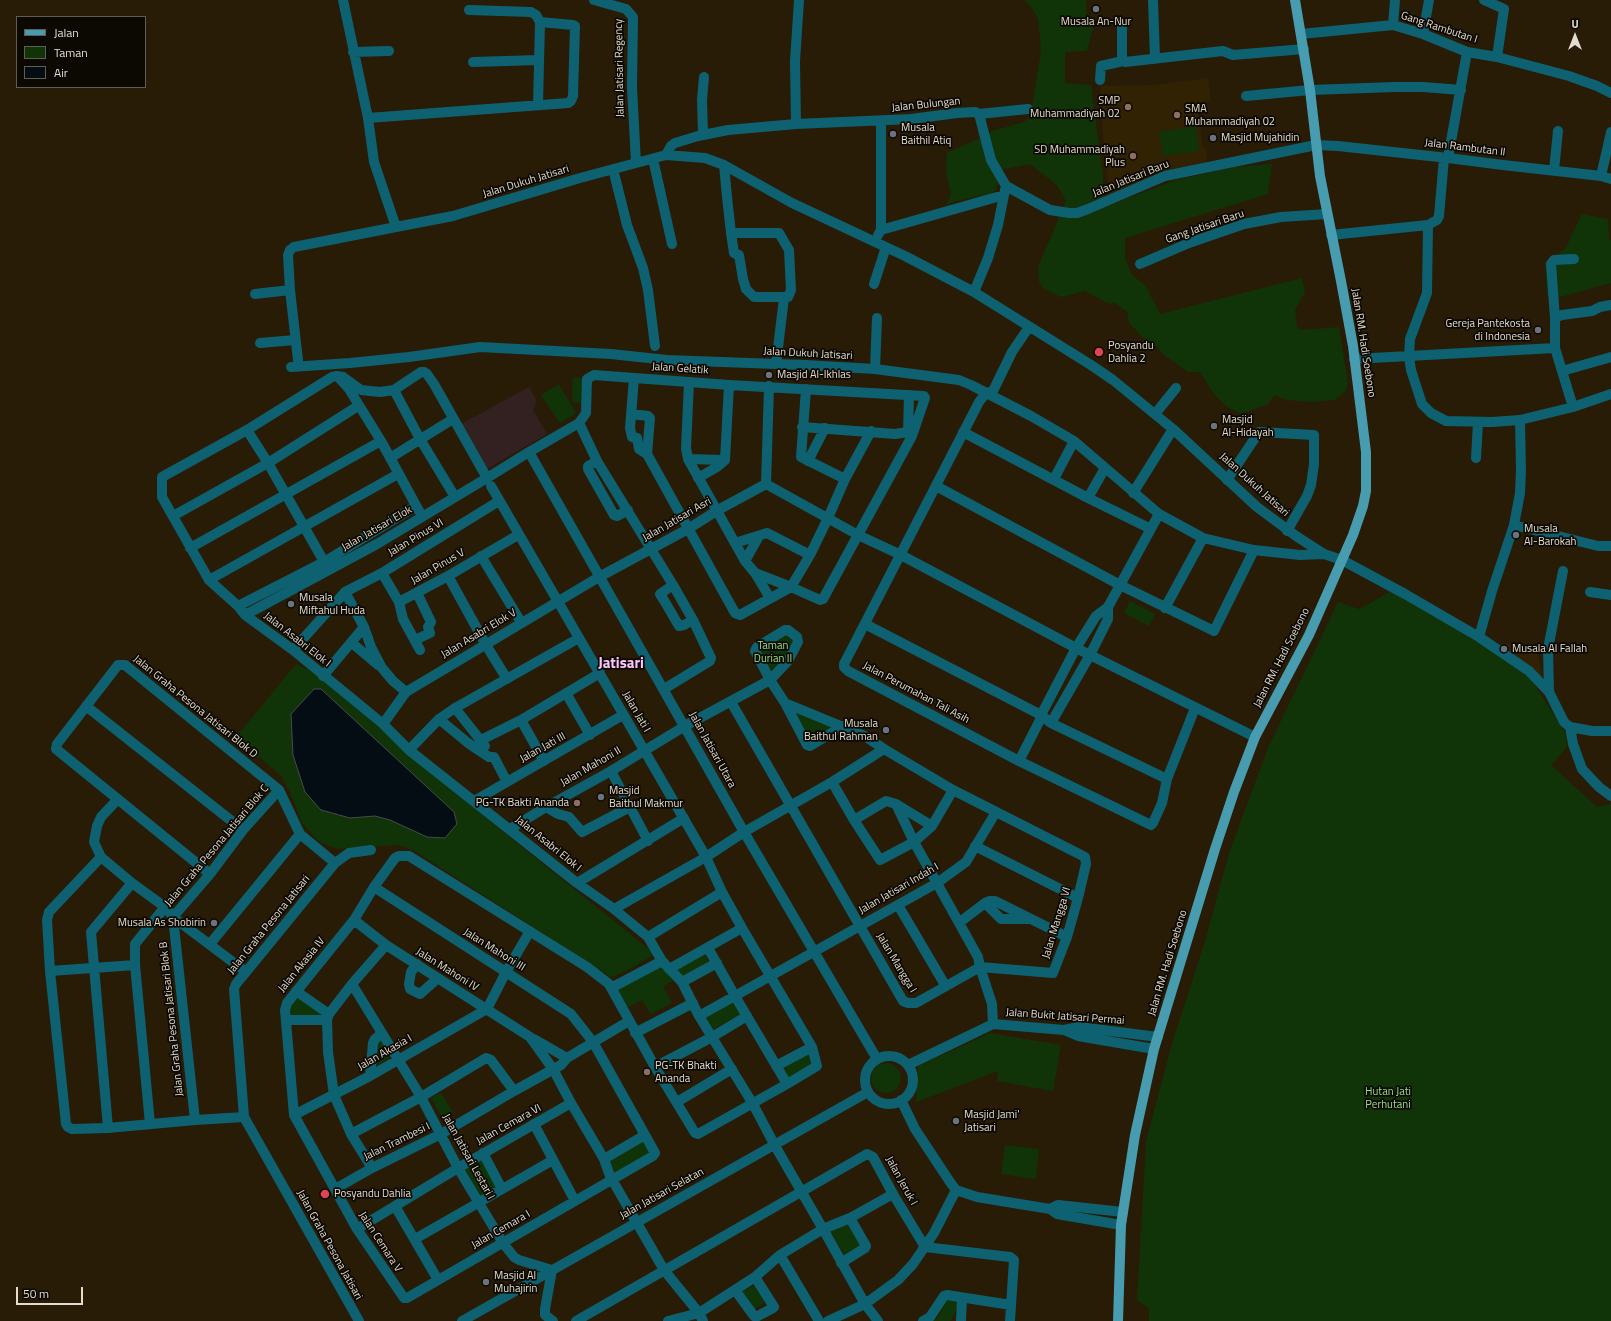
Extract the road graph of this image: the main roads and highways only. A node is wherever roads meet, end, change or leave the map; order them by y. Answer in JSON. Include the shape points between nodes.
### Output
{"nodes":[{"id":1,"x":1295,"y":0,"type":"edge"},
{"id":2,"x":1118,"y":1321,"type":"edge"}],
"edges":[{"from":1,"to":2,"type":"main road","name":"Jalan RM. Hadi Soebono","via":[[1310,90],[1320,176],[1342,281],[1354,359],[1366,452],[1366,491],[1353,535],[1309,635],[1255,737],[1234,792],[1154,1049],[1121,1225]]}]}
